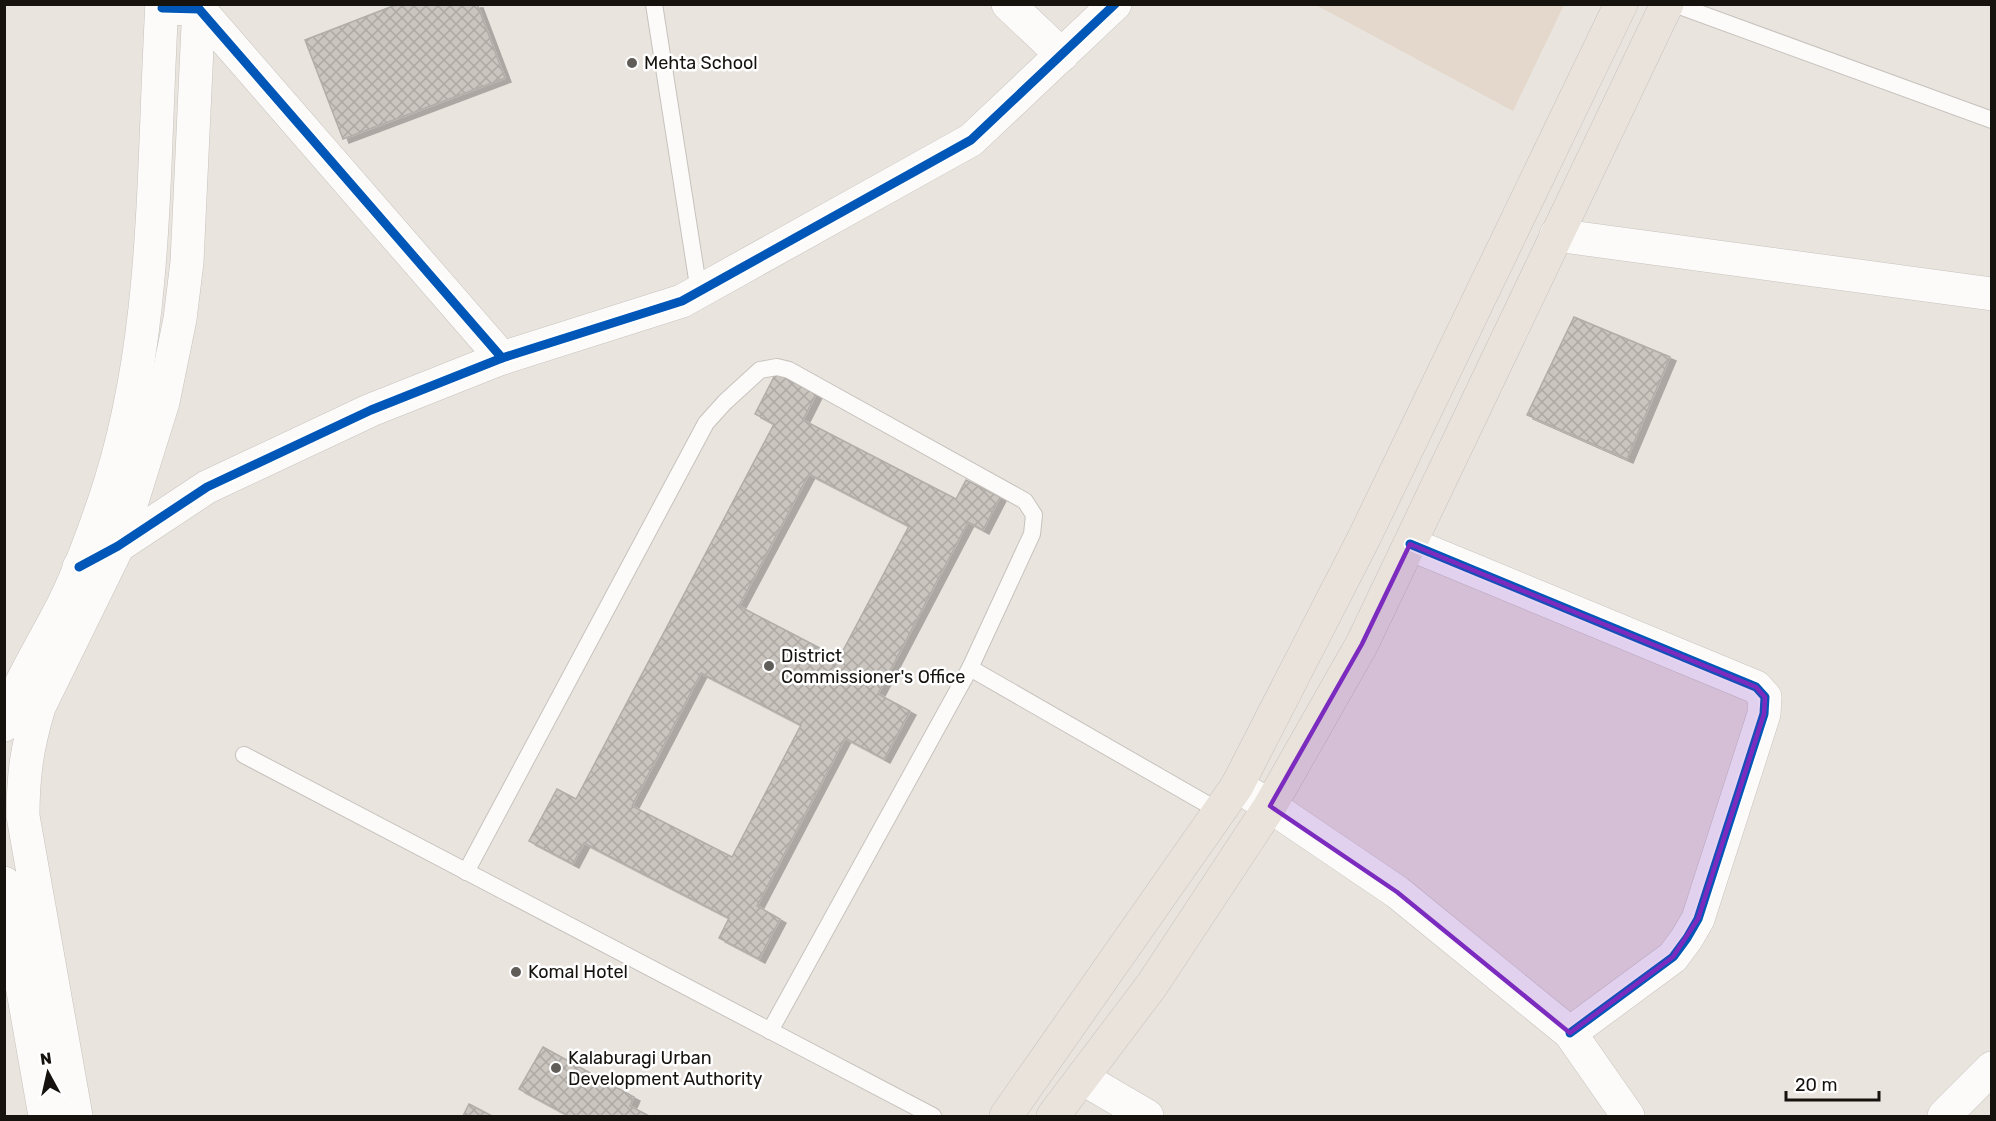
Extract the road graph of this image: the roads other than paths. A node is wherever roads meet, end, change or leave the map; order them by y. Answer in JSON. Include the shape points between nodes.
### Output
{"nodes":[{"id":1,"x":654,"y":4,"type":"edge"},
{"id":2,"x":1008,"y":4,"type":"edge"},
{"id":3,"x":1115,"y":4,"type":"edge"},
{"id":4,"x":1621,"y":4,"type":"edge"},
{"id":5,"x":1667,"y":4,"type":"edge"},
{"id":6,"x":1674,"y":4,"type":"edge"},
{"id":7,"x":162,"y":6,"type":"edge"},
{"id":8,"x":199,"y":7,"type":"edge"},
{"id":9,"x":1062,"y":55,"type":"junction"},
{"id":10,"x":1992,"y":120,"type":"edge"},
{"id":11,"x":1556,"y":235,"type":"junction"},
{"id":12,"x":699,"y":292,"type":"junction"},
{"id":13,"x":1992,"y":294,"type":"edge"},
{"id":14,"x":502,"y":358,"type":"junction"},
{"id":15,"x":1410,"y":544,"type":"junction"},
{"id":16,"x":118,"y":546,"type":"junction"},
{"id":17,"x":79,"y":567,"type":"junction"},
{"id":18,"x":970,"y":668,"type":"junction"},
{"id":19,"x":50,"y":685,"type":"junction"},
{"id":20,"x":11,"y":693,"type":"edge"},
{"id":21,"x":4,"y":725,"type":"edge"},
{"id":22,"x":244,"y":755,"type":"dead end"},
{"id":23,"x":1228,"y":799,"type":"junction"},
{"id":24,"x":1270,"y":806,"type":"junction"},
{"id":25,"x":466,"y":872,"type":"junction"},
{"id":26,"x":4,"y":883,"type":"edge"},
{"id":27,"x":770,"y":1031,"type":"junction"},
{"id":28,"x":1570,"y":1033,"type":"junction"},
{"id":29,"x":1992,"y":1068,"type":"edge"},
{"id":30,"x":1082,"y":1078,"type":"junction"},
{"id":31,"x":45,"y":1116,"type":"edge"},
{"id":32,"x":76,"y":1116,"type":"edge"},
{"id":33,"x":933,"y":1116,"type":"edge"},
{"id":34,"x":1006,"y":1116,"type":"edge"},
{"id":35,"x":1053,"y":1116,"type":"edge"},
{"id":36,"x":1147,"y":1116,"type":"edge"},
{"id":37,"x":1628,"y":1116,"type":"edge"},
{"id":38,"x":1944,"y":1116,"type":"edge"}],
"edges":[{"from":1,"to":12,"type":"lane"},
{"from":2,"to":9,"type":"street"},
{"from":3,"to":9,"type":"street"},
{"from":4,"to":23,"type":"main road","via":[[1364,538]]},
{"from":5,"to":11,"type":"main road"},
{"from":6,"to":10,"type":"lane"},
{"from":7,"to":8,"type":"street"},
{"from":7,"to":17,"type":"street","via":[[145,316],[128,414],[104,500]]},
{"from":8,"to":14,"type":"street"},
{"from":8,"to":16,"type":"street","via":[[187,262],[180,319],[163,402]]},
{"from":9,"to":12,"type":"street","via":[[971,140]]},
{"from":11,"to":13,"type":"street"},
{"from":11,"to":15,"type":"main road"},
{"from":12,"to":14,"type":"street","via":[[682,301]]},
{"from":14,"to":16,"type":"street","via":[[371,410],[207,488]]},
{"from":15,"to":24,"type":"main road","via":[[1362,644]]},
{"from":15,"to":28,"type":"street","via":[[1756,687],[1765,697],[1764,714],[1698,919],[1687,938],[1673,957]]},
{"from":16,"to":17,"type":"street"},
{"from":16,"to":19,"type":"street"},
{"from":17,"to":20,"type":"street","via":[[63,605]]},
{"from":18,"to":23,"type":"lane"},
{"from":18,"to":25,"type":"lane","via":[[1032,534],[1034,515],[1025,501],[789,370],[760,370],[706,423]]},
{"from":18,"to":27,"type":"lane"},
{"from":19,"to":20,"type":"street"},
{"from":19,"to":32,"type":"street","via":[[31,736],[23,775],[23,816]]},
{"from":20,"to":21,"type":"street"},
{"from":22,"to":25,"type":"lane"},
{"from":23,"to":24,"type":"street"},
{"from":23,"to":34,"type":"main road"},
{"from":24,"to":28,"type":"street","via":[[1397,892]]},
{"from":24,"to":30,"type":"main road","via":[[1152,985]]},
{"from":25,"to":27,"type":"lane"},
{"from":26,"to":31,"type":"street"},
{"from":27,"to":33,"type":"lane"},
{"from":28,"to":37,"type":"street"},
{"from":29,"to":38,"type":"street"},
{"from":30,"to":35,"type":"main road"},
{"from":30,"to":36,"type":"street"}]}
